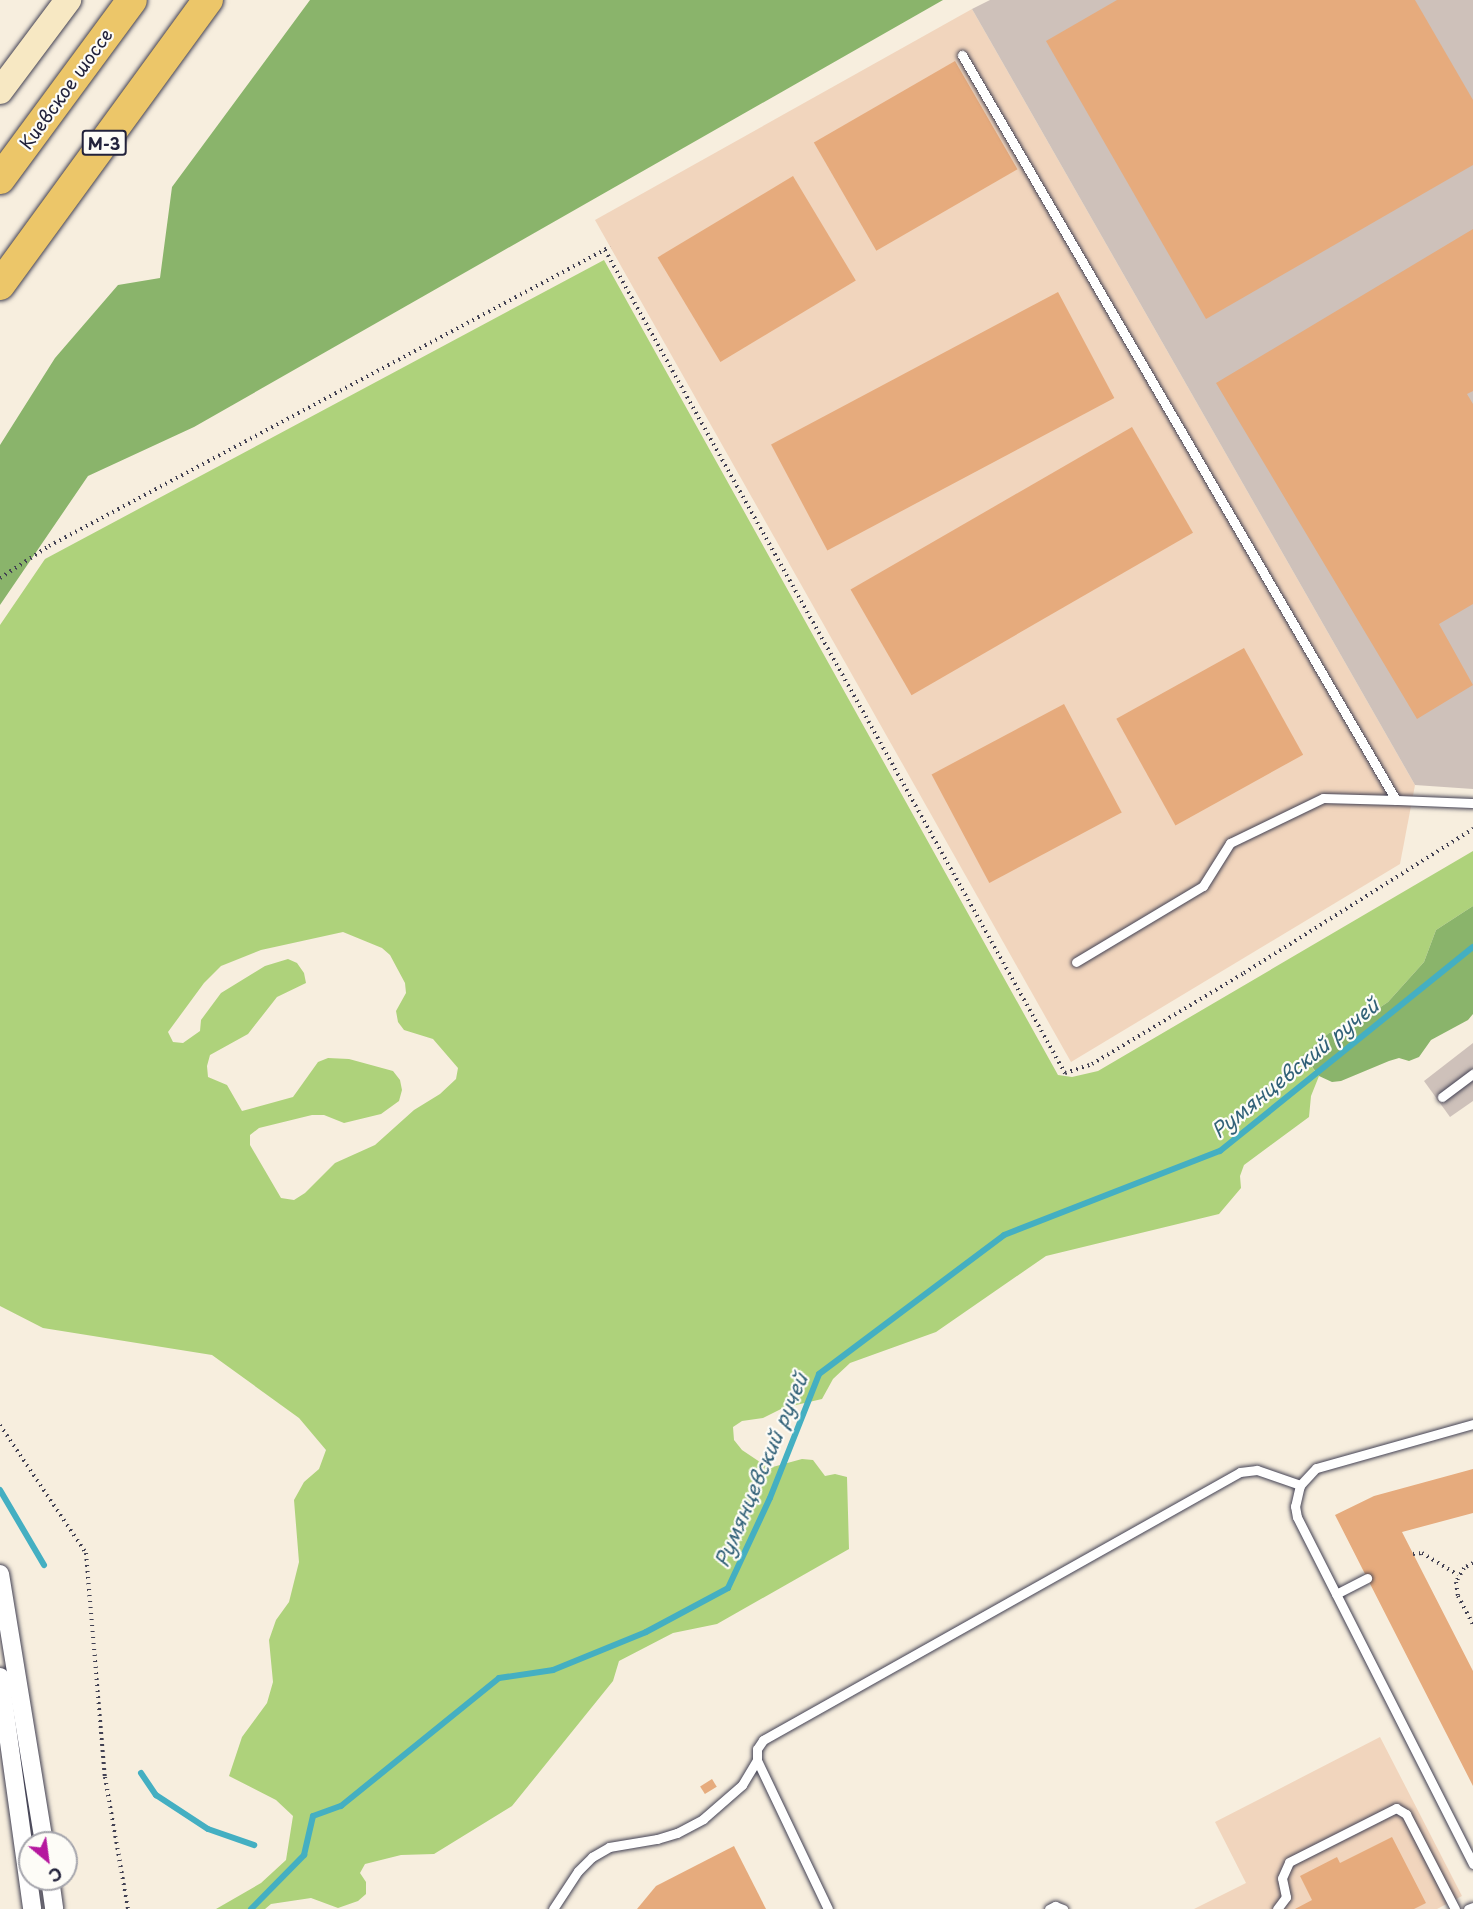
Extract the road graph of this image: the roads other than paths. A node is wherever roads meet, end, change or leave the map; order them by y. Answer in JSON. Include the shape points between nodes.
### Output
{"nodes":[{"id":1,"x":68,"y":0,"type":"edge"},
{"id":2,"x":132,"y":0,"type":"edge"},
{"id":3,"x":208,"y":0,"type":"edge"},
{"id":4,"x":962,"y":55,"type":"dead end"},
{"id":5,"x":0,"y":92,"type":"edge"},
{"id":6,"x":0,"y":179,"type":"edge"},
{"id":7,"x":0,"y":285,"type":"edge"},
{"id":8,"x":1396,"y":800,"type":"junction"},
{"id":9,"x":1473,"y":803,"type":"edge"},
{"id":10,"x":1076,"y":962,"type":"dead end"},
{"id":11,"x":1473,"y":1074,"type":"edge"},
{"id":12,"x":1442,"y":1097,"type":"dead end"},
{"id":13,"x":1473,"y":1424,"type":"edge"},
{"id":14,"x":1300,"y":1485,"type":"junction"},
{"id":15,"x":0,"y":1574,"type":"edge"},
{"id":16,"x":1367,"y":1578,"type":"dead end"},
{"id":17,"x":1336,"y":1594,"type":"junction"},
{"id":18,"x":0,"y":1677,"type":"edge"},
{"id":19,"x":757,"y":1760,"type":"junction"},
{"id":20,"x":42,"y":1831,"type":"edge"},
{"id":21,"x":1473,"y":1864,"type":"edge"},
{"id":22,"x":52,"y":1891,"type":"edge"},
{"id":23,"x":1473,"y":1907,"type":"edge"},
{"id":24,"x":32,"y":1909,"type":"edge"},
{"id":25,"x":54,"y":1909,"type":"edge"},
{"id":26,"x":553,"y":1909,"type":"edge"},
{"id":27,"x":828,"y":1909,"type":"edge"},
{"id":28,"x":1049,"y":1909,"type":"edge"},
{"id":29,"x":1063,"y":1909,"type":"edge"},
{"id":30,"x":1277,"y":1909,"type":"edge"},
{"id":31,"x":1455,"y":1909,"type":"edge"},
{"id":32,"x":1468,"y":1909,"type":"edge"}],
"edges":[{"from":1,"to":5,"type":"main road"},
{"from":2,"to":6,"type":"highway","name":"Киевское шоссе"},
{"from":3,"to":7,"type":"highway","number":"М-3"},
{"from":4,"to":8,"type":"lane"},
{"from":8,"to":9,"type":"lane"},
{"from":8,"to":10,"type":"lane","via":[[1323,798],[1230,843],[1203,886]]},
{"from":11,"to":12,"type":"lane"},
{"from":13,"to":14,"type":"lane","via":[[1332,1462],[1316,1468]]},
{"from":14,"to":17,"type":"lane","via":[[1297,1517]]},
{"from":14,"to":19,"type":"lane","via":[[1257,1470],[1240,1472],[763,1740],[757,1749]]},
{"from":15,"to":20,"type":"street"},
{"from":16,"to":17,"type":"lane"},
{"from":17,"to":21,"type":"lane"},
{"from":18,"to":24,"type":"street"},
{"from":19,"to":26,"type":"lane","via":[[742,1785],[703,1820],[657,1839],[609,1847],[592,1857]]},
{"from":19,"to":27,"type":"lane"},
{"from":22,"to":25,"type":"street"},
{"from":23,"to":32,"type":"lane"},
{"from":28,"to":29,"type":"lane"},
{"from":30,"to":31,"type":"lane","via":[[1286,1897],[1282,1878],[1289,1862],[1396,1808],[1406,1814]]}]}
